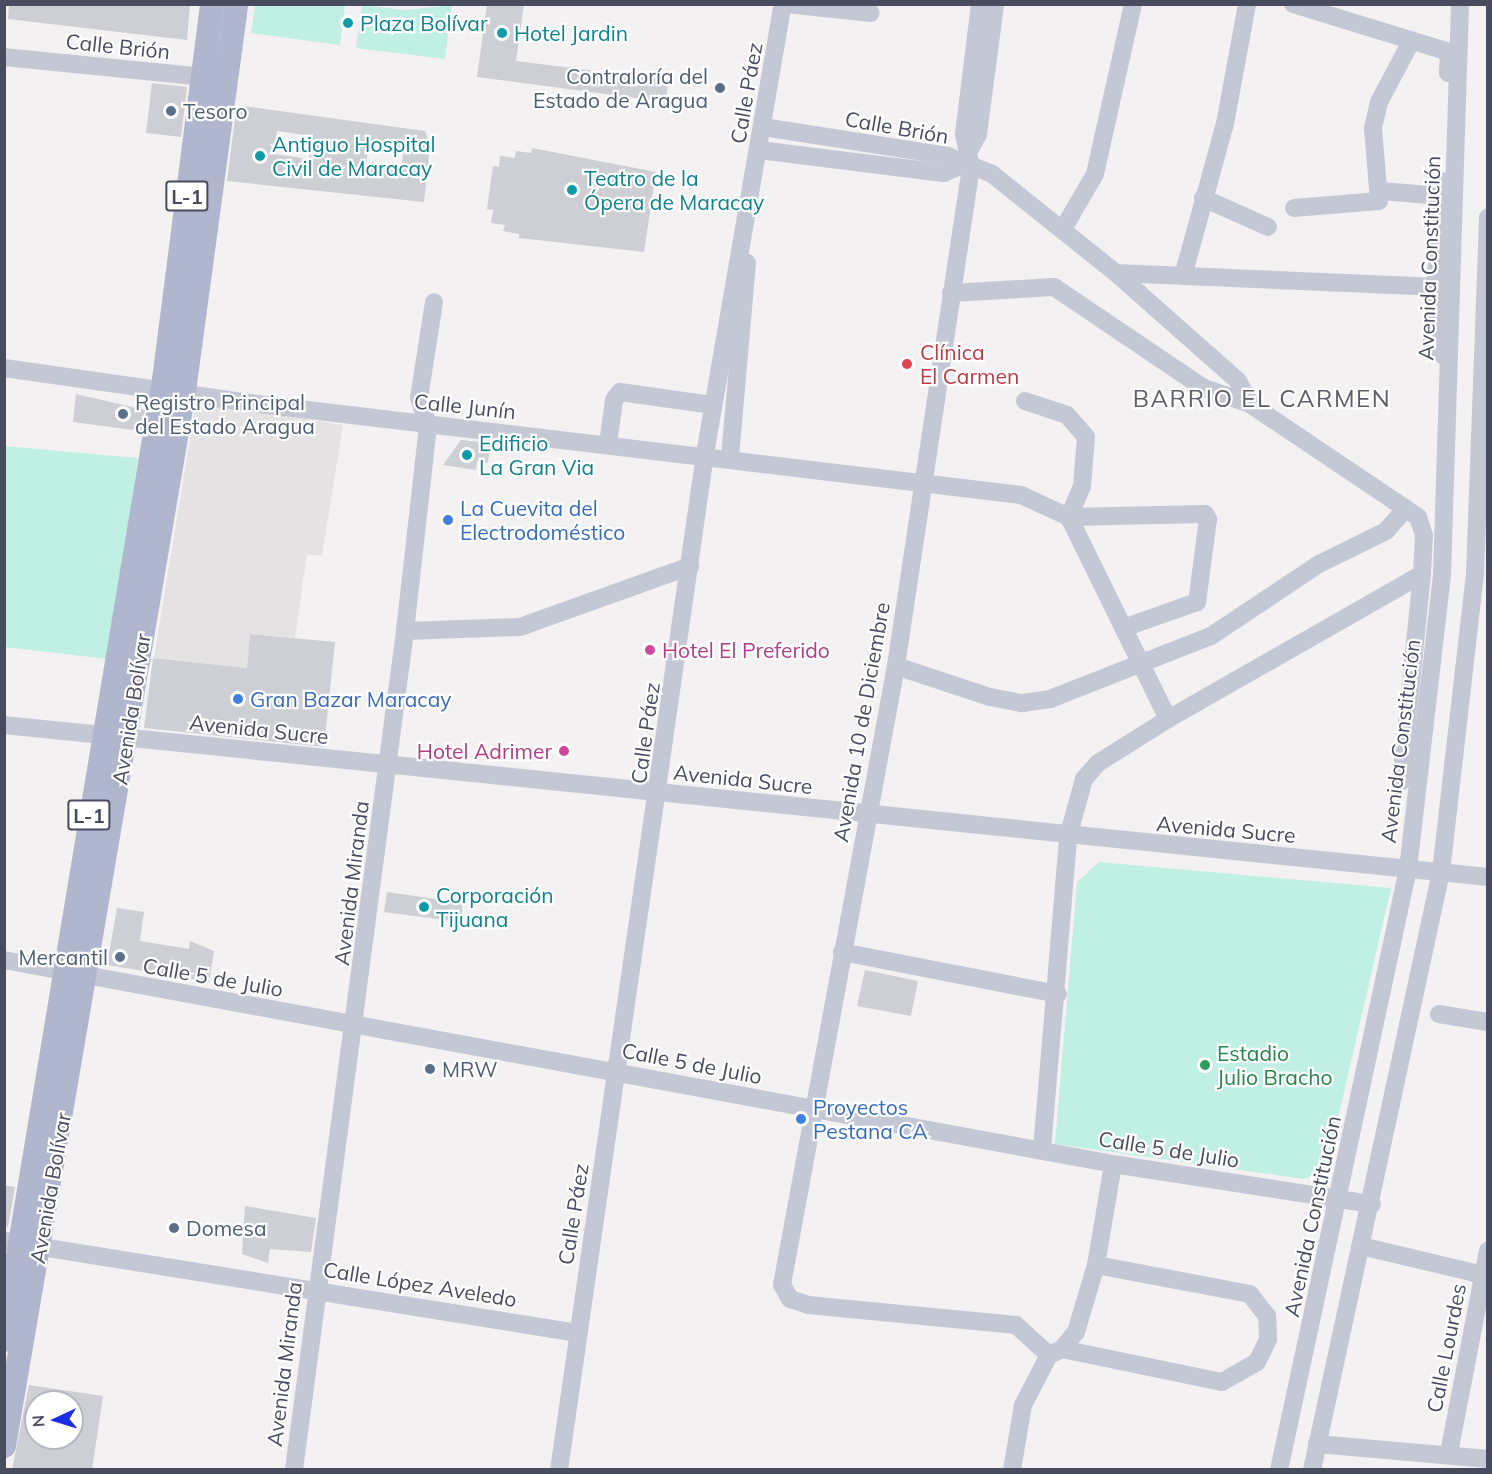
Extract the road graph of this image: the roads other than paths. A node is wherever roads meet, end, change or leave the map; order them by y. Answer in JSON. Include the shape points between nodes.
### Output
{"nodes":[{"id":1,"x":212,"y":4,"type":"edge"},
{"id":2,"x":236,"y":4,"type":"edge"},
{"id":3,"x":785,"y":4,"type":"edge"},
{"id":4,"x":980,"y":4,"type":"edge"},
{"id":5,"x":995,"y":4,"type":"edge"},
{"id":6,"x":1133,"y":4,"type":"edge"},
{"id":7,"x":1246,"y":4,"type":"edge"},
{"id":8,"x":1293,"y":4,"type":"edge"},
{"id":9,"x":1460,"y":4,"type":"edge"},
{"id":10,"x":871,"y":13,"type":"dead end"},
{"id":11,"x":1343,"y":13,"type":"edge"},
{"id":12,"x":1412,"y":40,"type":"junction"},
{"id":13,"x":4,"y":57,"type":"edge"},
{"id":14,"x":214,"y":78,"type":"junction"},
{"id":15,"x":763,"y":127,"type":"junction"},
{"id":16,"x":865,"y":143,"type":"junction"},
{"id":17,"x":970,"y":149,"type":"junction"},
{"id":18,"x":759,"y":150,"type":"junction"},
{"id":19,"x":862,"y":164,"type":"junction"},
{"id":20,"x":966,"y":166,"type":"junction"},
{"id":21,"x":1382,"y":191,"type":"junction"},
{"id":22,"x":1441,"y":196,"type":"junction"},
{"id":23,"x":1203,"y":198,"type":"junction"},
{"id":24,"x":1293,"y":208,"type":"dead end"},
{"id":25,"x":749,"y":216,"type":"junction"},
{"id":26,"x":1488,"y":217,"type":"edge"},
{"id":27,"x":1268,"y":227,"type":"dead end"},
{"id":28,"x":1063,"y":229,"type":"junction"},
{"id":29,"x":1116,"y":273,"type":"junction"},
{"id":30,"x":1183,"y":276,"type":"junction"},
{"id":31,"x":1432,"y":287,"type":"junction"},
{"id":32,"x":951,"y":293,"type":"junction"},
{"id":33,"x":434,"y":302,"type":"dead end"},
{"id":34,"x":1448,"y":359,"type":"junction"},
{"id":35,"x":4,"y":368,"type":"edge"},
{"id":36,"x":173,"y":390,"type":"junction"},
{"id":37,"x":1025,"y":401,"type":"dead end"},
{"id":38,"x":1250,"y":404,"type":"junction"},
{"id":39,"x":713,"y":405,"type":"junction"},
{"id":40,"x":428,"y":425,"type":"junction"},
{"id":41,"x":608,"y":444,"type":"junction"},
{"id":42,"x":705,"y":454,"type":"junction"},
{"id":43,"x":730,"y":457,"type":"junction"},
{"id":44,"x":922,"y":484,"type":"junction"},
{"id":45,"x":1406,"y":508,"type":"junction"},
{"id":46,"x":1069,"y":517,"type":"junction"},
{"id":47,"x":690,"y":566,"type":"junction"},
{"id":48,"x":1422,"y":574,"type":"junction"},
{"id":49,"x":1123,"y":628,"type":"junction"},
{"id":50,"x":405,"y":631,"type":"junction"},
{"id":51,"x":1141,"y":665,"type":"junction"},
{"id":52,"x":896,"y":666,"type":"junction"},
{"id":53,"x":1168,"y":719,"type":"junction"},
{"id":54,"x":4,"y":725,"type":"edge"},
{"id":55,"x":101,"y":736,"type":"junction"},
{"id":56,"x":126,"y":738,"type":"junction"},
{"id":57,"x":389,"y":764,"type":"junction"},
{"id":58,"x":1401,"y":782,"type":"dead end"},
{"id":59,"x":659,"y":793,"type":"junction"},
{"id":60,"x":869,"y":814,"type":"junction"},
{"id":61,"x":1068,"y":837,"type":"junction"},
{"id":62,"x":1408,"y":869,"type":"junction"},
{"id":63,"x":1441,"y":872,"type":"junction"},
{"id":64,"x":1488,"y":877,"type":"edge"},
{"id":65,"x":842,"y":952,"type":"junction"},
{"id":66,"x":4,"y":960,"type":"edge"},
{"id":67,"x":64,"y":972,"type":"junction"},
{"id":68,"x":87,"y":977,"type":"junction"},
{"id":69,"x":1058,"y":994,"type":"junction"},
{"id":70,"x":1439,"y":1014,"type":"dead end"},
{"id":71,"x":1488,"y":1022,"type":"edge"},
{"id":72,"x":355,"y":1025,"type":"junction"},
{"id":73,"x":618,"y":1072,"type":"junction"},
{"id":74,"x":815,"y":1108,"type":"junction"},
{"id":75,"x":1042,"y":1149,"type":"junction"},
{"id":76,"x":1113,"y":1164,"type":"junction"},
{"id":77,"x":1339,"y":1197,"type":"junction"},
{"id":78,"x":1372,"y":1204,"type":"junction"},
{"id":79,"x":22,"y":1244,"type":"edge"},
{"id":80,"x":1361,"y":1246,"type":"junction"},
{"id":81,"x":1488,"y":1251,"type":"edge"},
{"id":82,"x":1096,"y":1266,"type":"junction"},
{"id":83,"x":1486,"y":1276,"type":"edge"},
{"id":84,"x":315,"y":1289,"type":"junction"},
{"id":85,"x":578,"y":1333,"type":"junction"},
{"id":86,"x":4,"y":1340,"type":"edge"},
{"id":87,"x":1056,"y":1352,"type":"junction"},
{"id":88,"x":1317,"y":1444,"type":"junction"},
{"id":89,"x":4,"y":1446,"type":"edge"},
{"id":90,"x":1449,"y":1453,"type":"junction"},
{"id":91,"x":1488,"y":1459,"type":"edge"},
{"id":92,"x":294,"y":1470,"type":"edge"},
{"id":93,"x":559,"y":1470,"type":"edge"},
{"id":94,"x":1012,"y":1470,"type":"edge"},
{"id":95,"x":1280,"y":1470,"type":"edge"},
{"id":96,"x":1312,"y":1470,"type":"edge"}],
"edges":[{"from":1,"to":14,"type":"main road","name":"Avenida Bolívar","number":"L-1"},
{"from":2,"to":14,"type":"main road","name":"Avenida Bolívar","number":"L-1"},
{"from":3,"to":10,"type":"street"},
{"from":3,"to":15,"type":"street","name":"Calle Páez"},
{"from":4,"to":17,"type":"street","name":"Avenida 10 de Diciembre","via":[[964,134]]},
{"from":5,"to":17,"type":"street","name":"Avenida 10 de Diciembre","via":[[978,134]]},
{"from":6,"to":28,"type":"street","via":[[1095,174]]},
{"from":7,"to":23,"type":"street","via":[[1225,124]]},
{"from":8,"to":11,"type":"street"},
{"from":9,"to":34,"type":"street","name":"Avenida Constitución"},
{"from":11,"to":12,"type":"street"},
{"from":12,"to":21,"type":"street","via":[[1379,102],[1373,128]]},
{"from":12,"to":22,"type":"street","via":[[1449,52]]},
{"from":13,"to":14,"type":"street","name":"Calle Brión"},
{"from":14,"to":36,"type":"main road","name":"Avenida Bolívar","number":"L-1"},
{"from":15,"to":16,"type":"street","name":"Calle Brión"},
{"from":15,"to":18,"type":"street","name":"Calle Páez"},
{"from":16,"to":19,"type":"street"},
{"from":16,"to":20,"type":"street","name":"Calle Brión","via":[[948,156]]},
{"from":17,"to":20,"type":"street","name":"Avenida 10 de Diciembre"},
{"from":18,"to":19,"type":"street","name":"Calle Brión"},
{"from":18,"to":25,"type":"street","name":"Calle Páez"},
{"from":19,"to":20,"type":"street","name":"Calle Brión","via":[[944,172]]},
{"from":20,"to":28,"type":"street","via":[[992,174]]},
{"from":20,"to":32,"type":"street","name":"Avenida 10 de Diciembre"},
{"from":21,"to":22,"type":"street"},
{"from":21,"to":24,"type":"street","via":[[1375,204]]},
{"from":22,"to":31,"type":"street"},
{"from":23,"to":27,"type":"street"},
{"from":23,"to":30,"type":"street"},
{"from":25,"to":39,"type":"street","name":"Calle Páez"},
{"from":25,"to":43,"type":"street","via":[[744,339]]},
{"from":26,"to":63,"type":"street","via":[[1475,574]]},
{"from":28,"to":29,"type":"street"},
{"from":29,"to":30,"type":"street"},
{"from":29,"to":38,"type":"street","via":[[1238,381]]},
{"from":30,"to":31,"type":"street"},
{"from":31,"to":34,"type":"street","via":[[1432,346]]},
{"from":32,"to":38,"type":"street","via":[[1054,287],[1204,388]]},
{"from":32,"to":44,"type":"street","name":"Avenida 10 de Diciembre"},
{"from":33,"to":40,"type":"street","name":"Avenida Miranda","via":[[419,398]]},
{"from":34,"to":62,"type":"street","name":"Avenida Constitución","via":[[1442,574]]},
{"from":35,"to":36,"type":"street","name":"Calle Junín"},
{"from":36,"to":40,"type":"street","name":"Calle Junín"},
{"from":36,"to":55,"type":"main road","name":"Avenida Bolívar","number":"L-1"},
{"from":36,"to":56,"type":"main road","name":"Avenida Bolívar","number":"L-1"},
{"from":37,"to":46,"type":"street","via":[[1067,415],[1086,436],[1082,486]]},
{"from":38,"to":45,"type":"street"},
{"from":39,"to":41,"type":"street","via":[[620,392],[614,400]]},
{"from":39,"to":42,"type":"street","name":"Calle Páez"},
{"from":40,"to":41,"type":"street","name":"Calle Junín"},
{"from":40,"to":50,"type":"street","name":"Avenida Miranda"},
{"from":41,"to":42,"type":"street","name":"Calle Junín"},
{"from":42,"to":43,"type":"street","name":"Calle Junín"},
{"from":42,"to":47,"type":"street","name":"Calle Páez"},
{"from":43,"to":44,"type":"street","name":"Calle Junín"},
{"from":44,"to":46,"type":"street","name":"Calle Junín","via":[[1021,495]]},
{"from":44,"to":52,"type":"street","name":"Avenida 10 de Diciembre"},
{"from":45,"to":48,"type":"street","via":[[1423,526]]},
{"from":45,"to":51,"type":"street","via":[[1386,531],[1319,564],[1211,636]]},
{"from":46,"to":49,"type":"street"},
{"from":46,"to":49,"type":"street","via":[[1205,514],[1209,525],[1197,602]]},
{"from":47,"to":50,"type":"street","via":[[520,627]]},
{"from":47,"to":59,"type":"street","name":"Calle Páez"},
{"from":48,"to":53,"type":"street"},
{"from":48,"to":58,"type":"street"},
{"from":49,"to":51,"type":"street"},
{"from":50,"to":57,"type":"street","name":"Avenida Miranda"},
{"from":51,"to":52,"type":"street","via":[[1050,699],[1022,704]]},
{"from":51,"to":53,"type":"street"},
{"from":52,"to":60,"type":"street","name":"Avenida 10 de Diciembre"},
{"from":53,"to":61,"type":"street","via":[[1098,763],[1084,779]]},
{"from":54,"to":55,"type":"street","name":"Avenida Sucre"},
{"from":55,"to":56,"type":"street","name":"Avenida Sucre"},
{"from":55,"to":67,"type":"main road","name":"Avenida Bolívar","number":"L-1"},
{"from":56,"to":57,"type":"street","name":"Avenida Sucre"},
{"from":56,"to":68,"type":"main road","name":"Avenida Bolívar","number":"L-1"},
{"from":57,"to":59,"type":"street","name":"Avenida Sucre"},
{"from":57,"to":72,"type":"street","name":"Avenida Miranda"},
{"from":59,"to":60,"type":"street","name":"Avenida Sucre"},
{"from":59,"to":73,"type":"street","name":"Calle Páez"},
{"from":60,"to":61,"type":"street","name":"Avenida Sucre"},
{"from":60,"to":65,"type":"street","name":"Avenida 10 de Diciembre"},
{"from":61,"to":62,"type":"street","name":"Avenida Sucre"},
{"from":61,"to":69,"type":"street"},
{"from":62,"to":63,"type":"street","name":"Avenida Sucre"},
{"from":62,"to":77,"type":"street","name":"Avenida Constitución"},
{"from":63,"to":64,"type":"street","name":"Avenida Sucre"},
{"from":63,"to":78,"type":"street"},
{"from":65,"to":69,"type":"street"},
{"from":65,"to":74,"type":"street","name":"Avenida 10 de Diciembre"},
{"from":66,"to":67,"type":"street","name":"Calle 5 de Julio"},
{"from":67,"to":68,"type":"street","name":"Calle 5 de Julio"},
{"from":67,"to":79,"type":"main road","name":"Avenida Bolívar","number":"L-1"},
{"from":68,"to":72,"type":"street","name":"Calle 5 de Julio"},
{"from":68,"to":79,"type":"main road","name":"Avenida Bolívar","number":"L-1"},
{"from":69,"to":75,"type":"street"},
{"from":70,"to":71,"type":"street"},
{"from":72,"to":73,"type":"street","name":"Calle 5 de Julio"},
{"from":72,"to":84,"type":"street","name":"Avenida Miranda"},
{"from":73,"to":74,"type":"street","name":"Calle 5 de Julio"},
{"from":73,"to":85,"type":"street","name":"Calle Páez"},
{"from":74,"to":75,"type":"street","name":"Calle 5 de Julio"},
{"from":74,"to":87,"type":"street","name":"Avenida 10 de Diciembre","via":[[781,1268],[782,1285],[790,1299],[808,1305],[1016,1325]]},
{"from":75,"to":76,"type":"street","name":"Calle 5 de Julio"},
{"from":76,"to":77,"type":"street","name":"Calle 5 de Julio"},
{"from":76,"to":82,"type":"street"},
{"from":77,"to":78,"type":"street","name":"Calle 5 de Julio"},
{"from":77,"to":95,"type":"street","name":"Avenida Constitución"},
{"from":78,"to":80,"type":"street"},
{"from":79,"to":84,"type":"street","name":"Calle López Aveledo"},
{"from":79,"to":86,"type":"main road","name":"Avenida Bolívar","number":"L-1"},
{"from":79,"to":89,"type":"main road","name":"Avenida Bolívar","number":"L-1"},
{"from":80,"to":83,"type":"street"},
{"from":80,"to":88,"type":"street"},
{"from":81,"to":83,"type":"street","name":"Calle Lourdes"},
{"from":82,"to":87,"type":"street","via":[[1076,1332]]},
{"from":82,"to":87,"type":"street","via":[[1250,1294],[1267,1316],[1268,1339],[1257,1362],[1222,1382]]},
{"from":83,"to":90,"type":"street","name":"Calle Lourdes"},
{"from":84,"to":85,"type":"street","name":"Calle López Aveledo"},
{"from":84,"to":92,"type":"street","name":"Avenida Miranda"},
{"from":85,"to":93,"type":"street","name":"Calle Páez"},
{"from":87,"to":94,"type":"street","via":[[1023,1405]]},
{"from":88,"to":90,"type":"street"},
{"from":88,"to":96,"type":"street"},
{"from":90,"to":91,"type":"street"}]}
